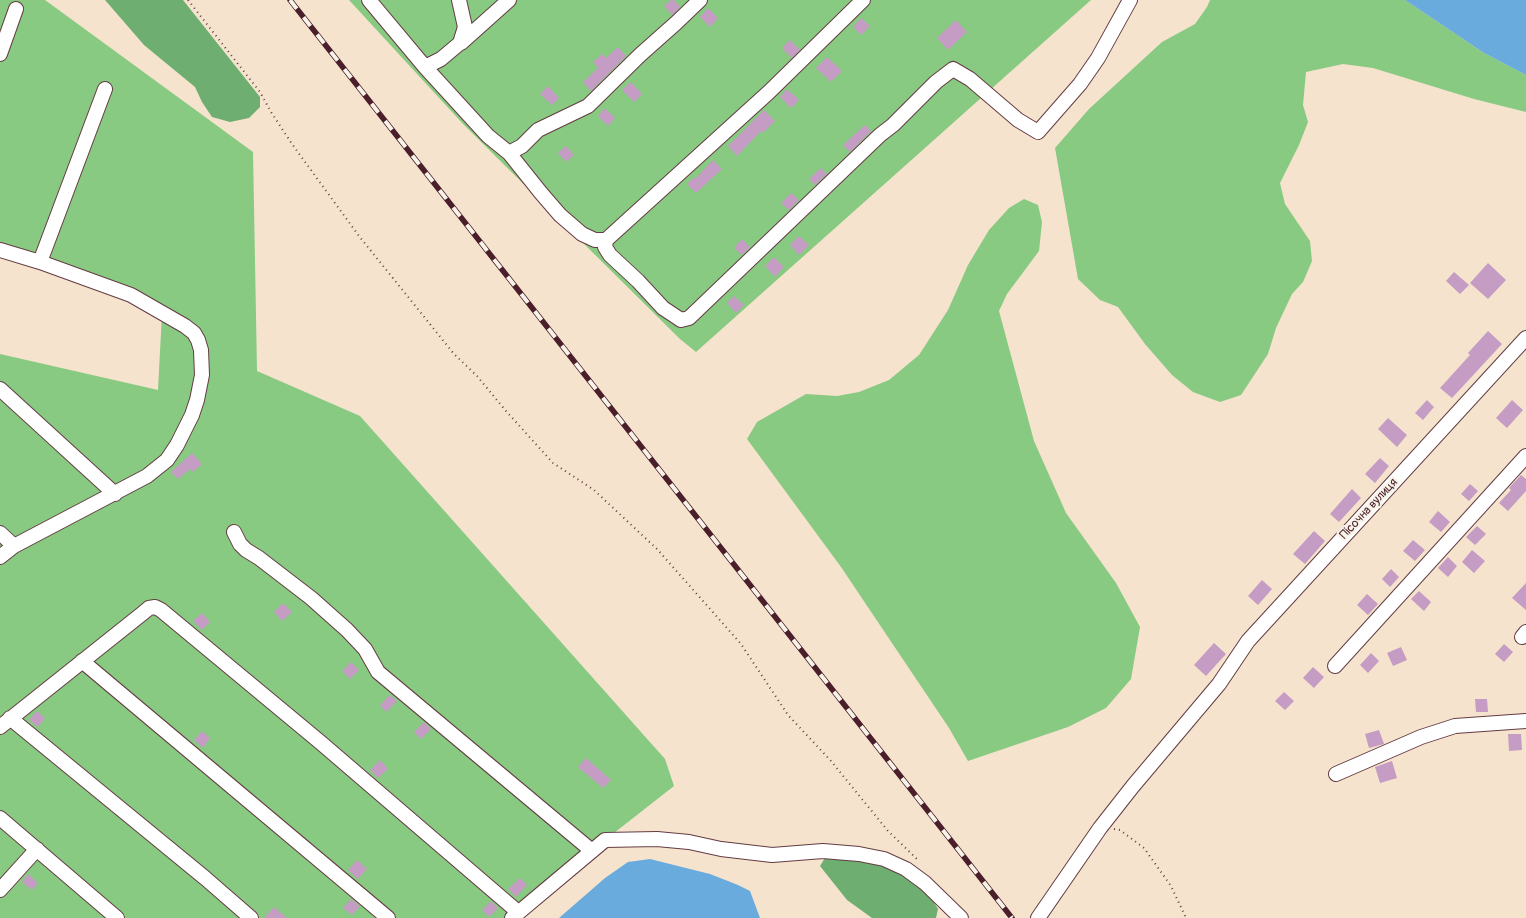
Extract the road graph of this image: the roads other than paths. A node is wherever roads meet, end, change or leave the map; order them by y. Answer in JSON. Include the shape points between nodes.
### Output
{"nodes":[{"id":1,"x":369,"y":0,"type":"edge"},
{"id":2,"x":459,"y":0,"type":"edge"},
{"id":3,"x":508,"y":0,"type":"edge"},
{"id":4,"x":700,"y":0,"type":"edge"},
{"id":5,"x":863,"y":0,"type":"edge"},
{"id":6,"x":1130,"y":0,"type":"edge"},
{"id":7,"x":16,"y":9,"type":"dead end"},
{"id":8,"x":460,"y":43,"type":"junction"},
{"id":9,"x":0,"y":54,"type":"edge"},
{"id":10,"x":425,"y":67,"type":"junction"},
{"id":11,"x":105,"y":89,"type":"dead end"},
{"id":12,"x":509,"y":153,"type":"junction"},
{"id":13,"x":606,"y":240,"type":"junction"},
{"id":14,"x":0,"y":250,"type":"edge"},
{"id":15,"x":40,"y":262,"type":"junction"},
{"id":16,"x":1526,"y":338,"type":"edge"},
{"id":17,"x":0,"y":389,"type":"edge"},
{"id":18,"x":1525,"y":458,"type":"edge"},
{"id":19,"x":115,"y":494,"type":"junction"},
{"id":20,"x":234,"y":532,"type":"dead end"},
{"id":21,"x":0,"y":533,"type":"edge"},
{"id":22,"x":14,"y":546,"type":"junction"},
{"id":23,"x":0,"y":558,"type":"edge"},
{"id":24,"x":82,"y":661,"type":"junction"},
{"id":25,"x":1335,"y":666,"type":"dead end"},
{"id":26,"x":1526,"y":722,"type":"edge"},
{"id":27,"x":5,"y":723,"type":"edge"},
{"id":28,"x":1336,"y":774,"type":"dead end"},
{"id":29,"x":0,"y":818,"type":"edge"},
{"id":30,"x":38,"y":849,"type":"junction"},
{"id":31,"x":592,"y":851,"type":"junction"},
{"id":32,"x":0,"y":890,"type":"edge"},
{"id":33,"x":515,"y":915,"type":"edge"},
{"id":34,"x":117,"y":918,"type":"edge"},
{"id":35,"x":251,"y":918,"type":"edge"},
{"id":36,"x":388,"y":918,"type":"edge"},
{"id":37,"x":961,"y":918,"type":"edge"},
{"id":38,"x":1038,"y":918,"type":"edge"}],
"edges":[{"from":1,"to":10,"type":"street"},
{"from":2,"to":8,"type":"street","via":[[465,27]]},
{"from":3,"to":8,"type":"street"},
{"from":4,"to":12,"type":"street","via":[[588,106],[538,130],[522,146]]},
{"from":5,"to":13,"type":"street","via":[[769,92]]},
{"from":6,"to":13,"type":"street","via":[[1093,64],[1038,132],[953,69],[690,318],[681,320],[663,308],[610,255],[605,247]]},
{"from":7,"to":9,"type":"street"},
{"from":8,"to":10,"type":"street"},
{"from":10,"to":12,"type":"street","via":[[488,136]]},
{"from":11,"to":15,"type":"street"},
{"from":12,"to":13,"type":"street","via":[[560,215],[582,234],[594,240]]},
{"from":14,"to":15,"type":"street"},
{"from":15,"to":19,"type":"street","via":[[131,295],[185,326],[198,340],[201,383],[192,415],[177,445],[167,460],[147,476]]},
{"from":16,"to":38,"type":"street","name":"Пісочна вулиця","via":[[1248,641],[1219,684],[1100,828]]},
{"from":17,"to":19,"type":"street"},
{"from":18,"to":25,"type":"street"},
{"from":19,"to":22,"type":"street"},
{"from":20,"to":31,"type":"street","via":[[246,550],[311,598],[347,630],[365,649],[378,672]]},
{"from":21,"to":22,"type":"street"},
{"from":22,"to":23,"type":"street"},
{"from":24,"to":27,"type":"street"},
{"from":24,"to":33,"type":"street","via":[[150,608],[161,610],[320,742]]},
{"from":24,"to":36,"type":"street"},
{"from":26,"to":28,"type":"street","via":[[1455,726],[1421,737]]},
{"from":27,"to":35,"type":"street","via":[[205,878]]},
{"from":29,"to":30,"type":"street"},
{"from":30,"to":32,"type":"street"},
{"from":30,"to":34,"type":"street"},
{"from":31,"to":33,"type":"street"},
{"from":31,"to":37,"type":"street","via":[[605,840],[657,838],[772,854],[824,851],[859,854],[884,859],[906,869]]}]}
